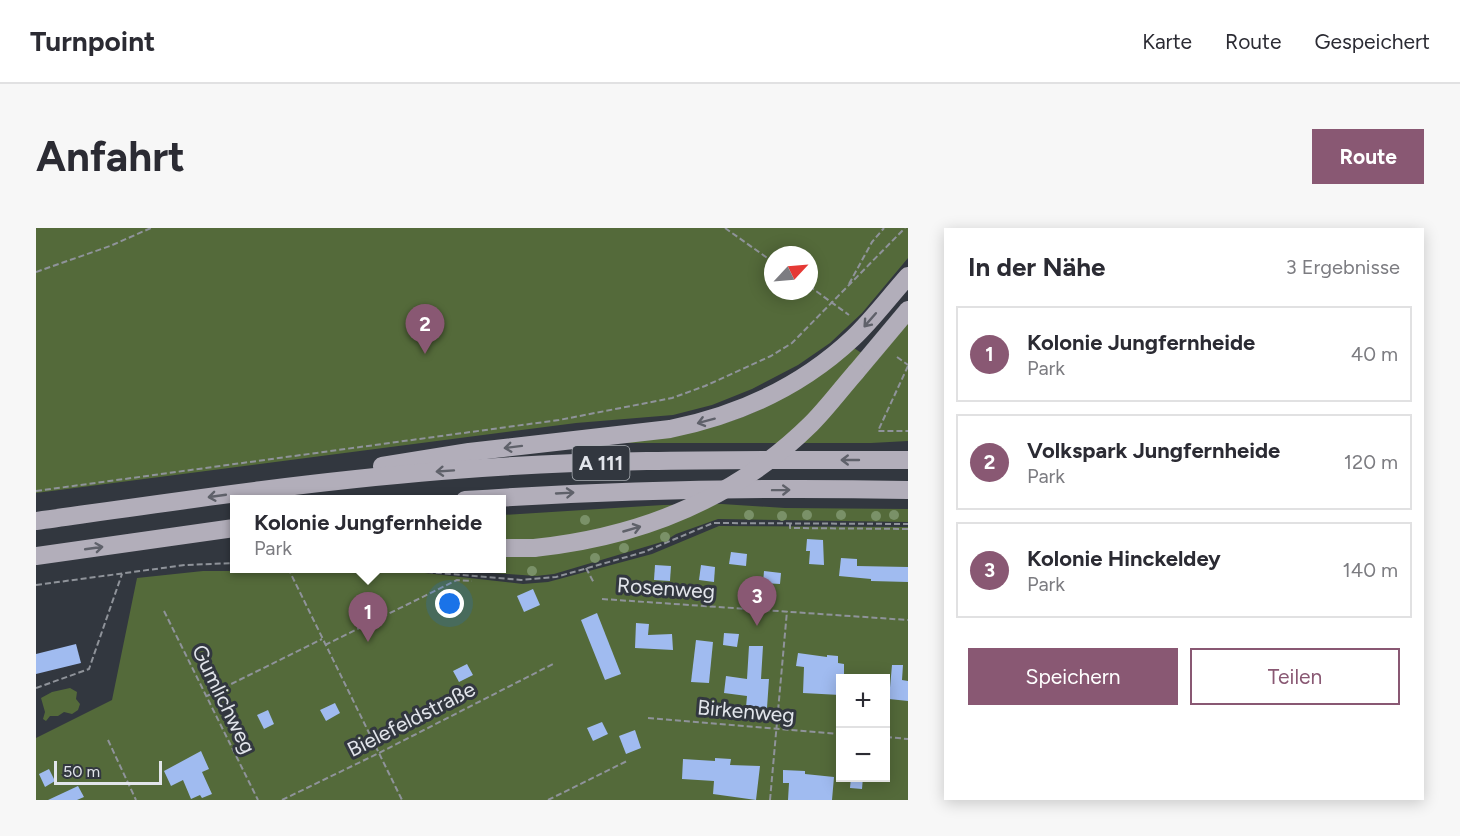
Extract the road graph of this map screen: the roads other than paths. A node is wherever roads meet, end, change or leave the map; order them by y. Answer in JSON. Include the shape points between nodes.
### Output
{"nodes":[{"id":1,"x":908,"y":276,"type":"edge"},
{"id":2,"x":908,"y":310,"type":"edge"},
{"id":3,"x":908,"y":460,"type":"edge"},
{"id":4,"x":296,"y":484,"type":"junction"},
{"id":5,"x":908,"y":490,"type":"edge"},
{"id":6,"x":506,"y":497,"type":"edge"},
{"id":7,"x":36,"y":521,"type":"edge"},
{"id":8,"x":230,"y":533,"type":"edge"},
{"id":9,"x":506,"y":548,"type":"edge"},
{"id":10,"x":36,"y":556,"type":"edge"}],
"edges":[{"from":1,"to":4,"type":"highway","one_way":true,"via":[[834,355],[790,385],[731,413],[670,429],[395,463]]},
{"from":9,"to":2,"type":"highway","one_way":true,"bridge":true,"via":[[568,544],[612,535],[697,506],[737,483],[783,450],[813,422]]},
{"from":3,"to":4,"type":"highway","number":"A 111","one_way":true,"via":[[572,463]]},
{"from":4,"to":7,"type":"highway","number":"A 111","one_way":true},
{"from":6,"to":5,"type":"highway","number":"A 111","one_way":true,"via":[[571,493]]},
{"from":10,"to":8,"type":"highway","one_way":true}]}
